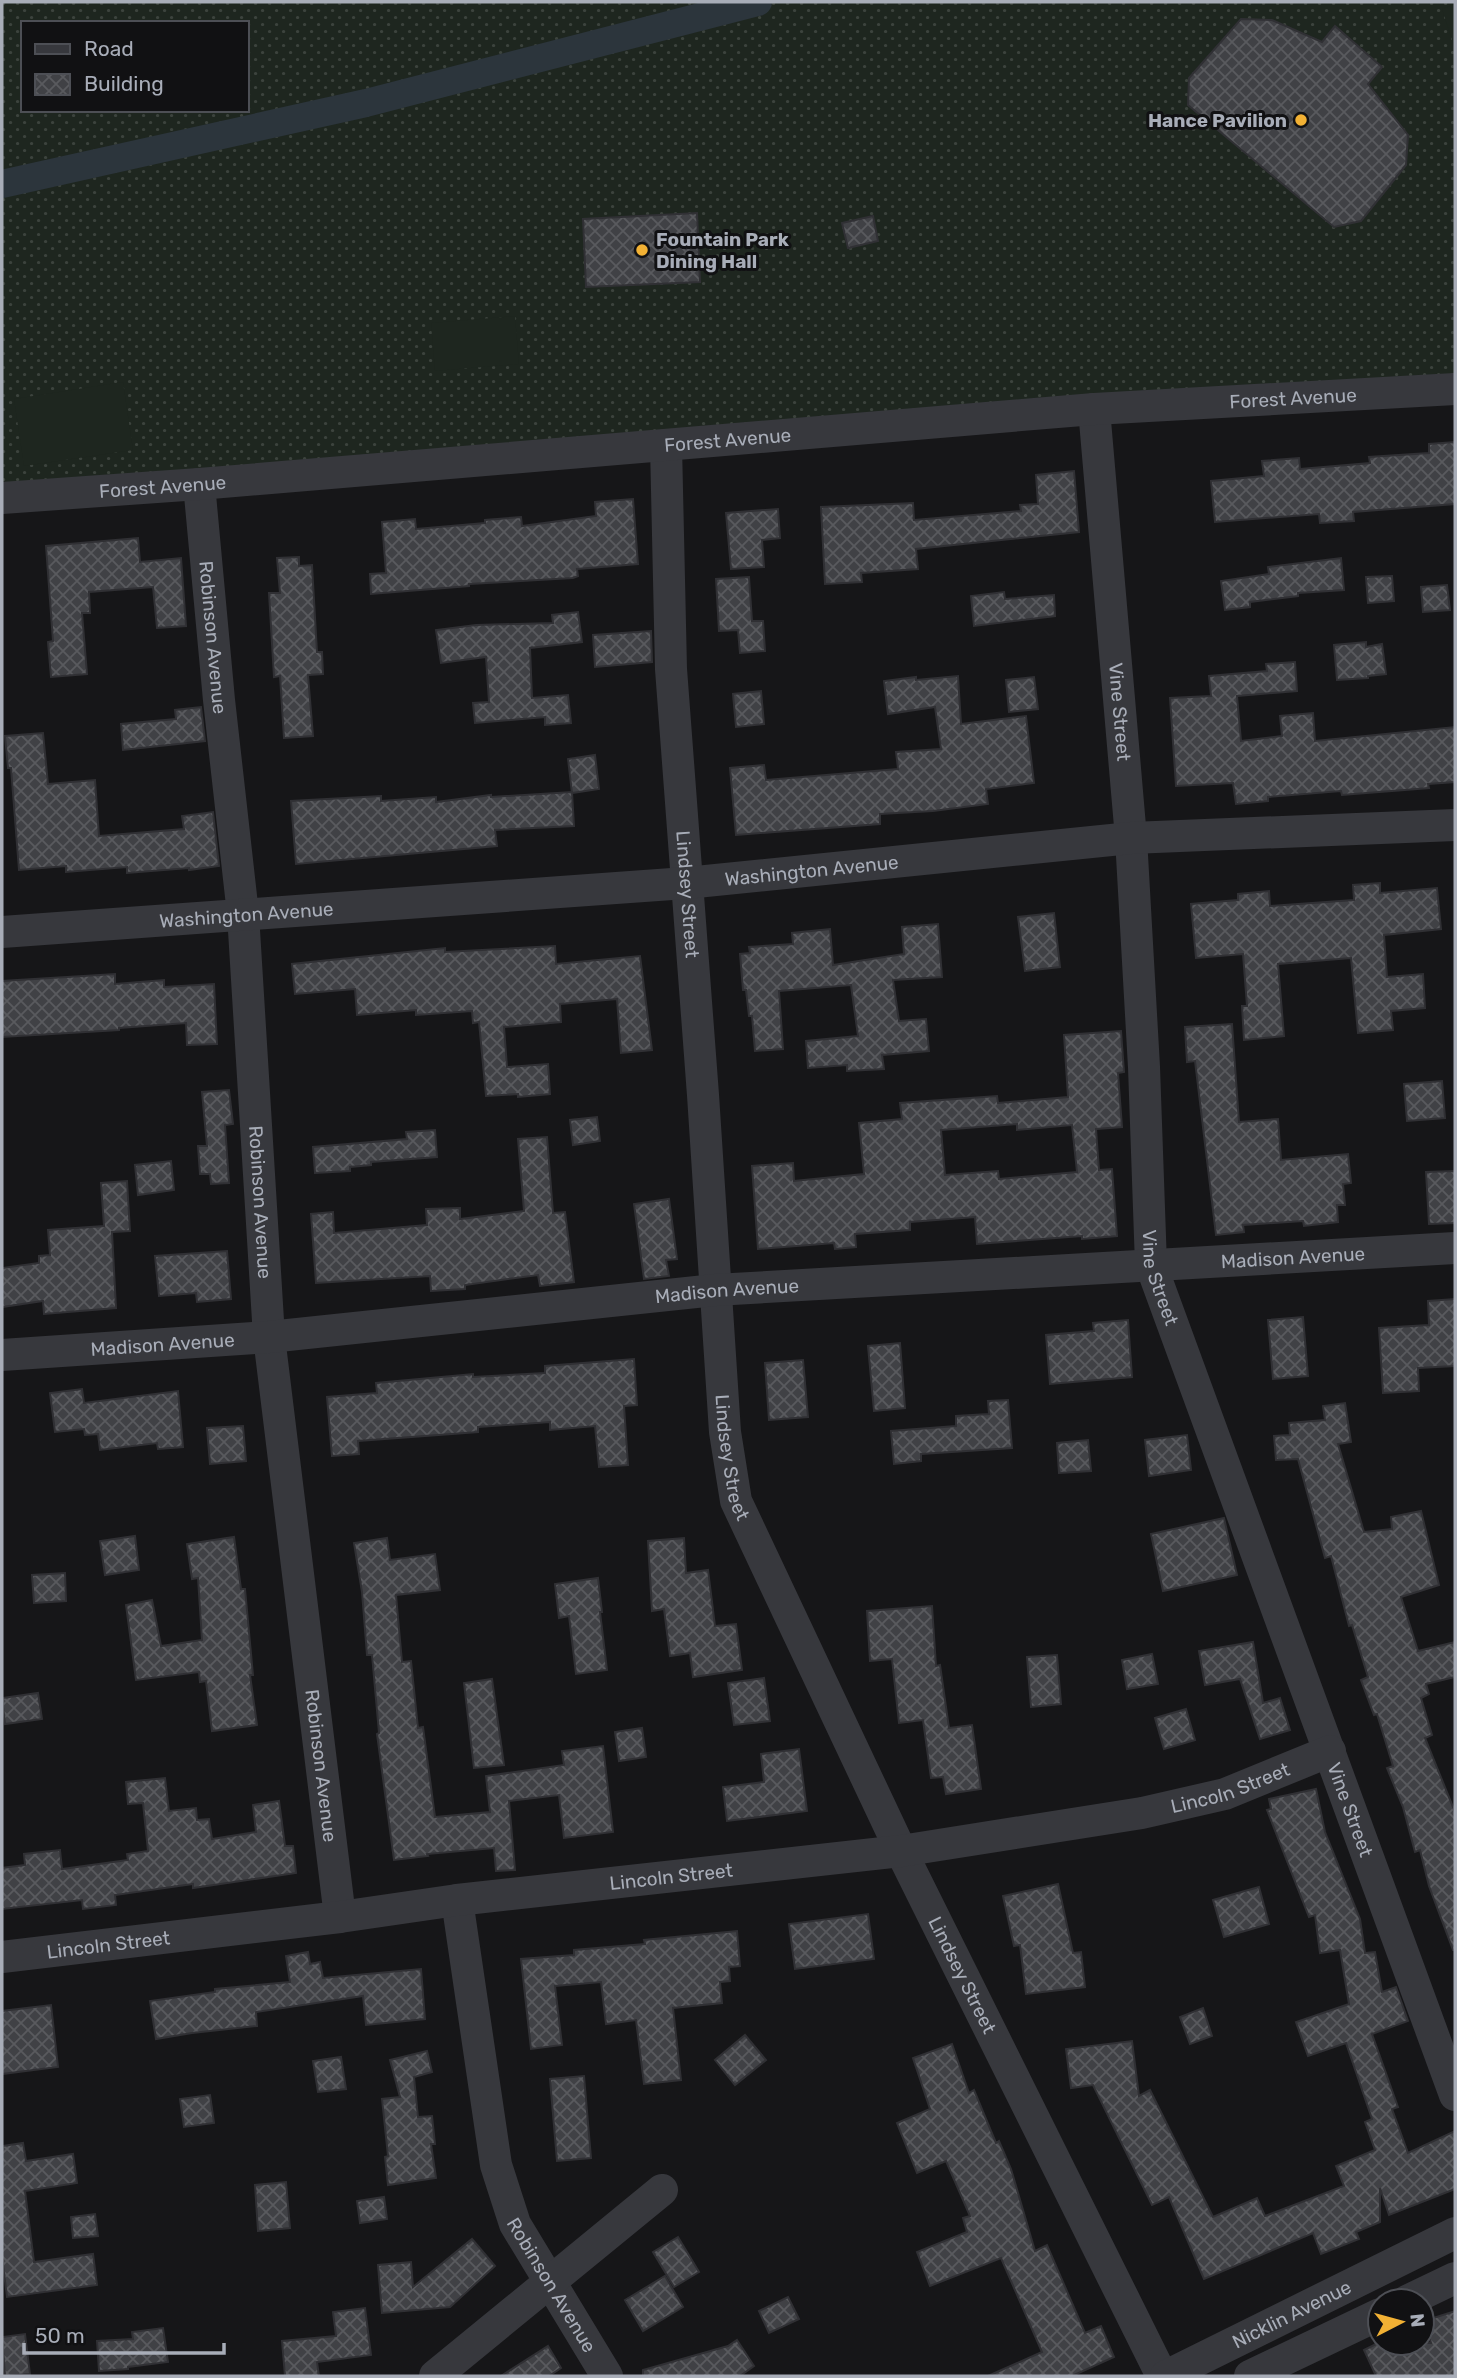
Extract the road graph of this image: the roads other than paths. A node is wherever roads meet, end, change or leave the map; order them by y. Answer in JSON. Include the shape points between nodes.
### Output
{"nodes":[{"id":1,"x":1455,"y":388,"type":"edge"},
{"id":2,"x":1094,"y":409,"type":"junction"},
{"id":3,"x":666,"y":445,"type":"junction"},
{"id":4,"x":199,"y":484,"type":"junction"},
{"id":5,"x":2,"y":498,"type":"edge"},
{"id":6,"x":1455,"y":825,"type":"edge"},
{"id":7,"x":1131,"y":838,"type":"junction"},
{"id":8,"x":686,"y":883,"type":"junction"},
{"id":9,"x":243,"y":914,"type":"junction"},
{"id":10,"x":2,"y":932,"type":"edge"},
{"id":11,"x":1455,"y":1248,"type":"edge"},
{"id":12,"x":1151,"y":1265,"type":"junction"},
{"id":13,"x":715,"y":1290,"type":"junction"},
{"id":14,"x":269,"y":1337,"type":"junction"},
{"id":15,"x":2,"y":1355,"type":"edge"},
{"id":16,"x":1330,"y":1751,"type":"junction"},
{"id":17,"x":901,"y":1851,"type":"junction"},
{"id":18,"x":457,"y":1900,"type":"junction"},
{"id":19,"x":340,"y":1917,"type":"junction"},
{"id":20,"x":2,"y":1956,"type":"edge"},
{"id":21,"x":1455,"y":2095,"type":"edge"},
{"id":22,"x":662,"y":2190,"type":"dead end"},
{"id":23,"x":1455,"y":2233,"type":"edge"},
{"id":24,"x":1455,"y":2278,"type":"edge"},
{"id":25,"x":549,"y":2281,"type":"junction"},
{"id":26,"x":1436,"y":2287,"type":"edge"},
{"id":27,"x":1366,"y":2321,"type":"edge"},
{"id":28,"x":435,"y":2376,"type":"edge"},
{"id":29,"x":607,"y":2376,"type":"edge"},
{"id":30,"x":1164,"y":2376,"type":"edge"},
{"id":31,"x":1250,"y":2376,"type":"edge"}],
"edges":[{"from":1,"to":2,"type":"street","name":"Forest Avenue"},
{"from":2,"to":3,"type":"street","name":"Forest Avenue"},
{"from":2,"to":7,"type":"street","name":"Vine Street"},
{"from":3,"to":4,"type":"street","name":"Forest Avenue"},
{"from":3,"to":8,"type":"street","name":"Lindsey Street","via":[[671,669]]},
{"from":4,"to":5,"type":"street","name":"Forest Avenue"},
{"from":4,"to":9,"type":"street","name":"Robinson Avenue"},
{"from":6,"to":7,"type":"street","name":"Washington Avenue"},
{"from":7,"to":8,"type":"street","name":"Washington Avenue"},
{"from":7,"to":12,"type":"street","name":"Vine Street"},
{"from":8,"to":9,"type":"street","name":"Washington Avenue"},
{"from":8,"to":13,"type":"street","name":"Lindsey Street"},
{"from":9,"to":10,"type":"street","name":"Washington Avenue"},
{"from":9,"to":14,"type":"street","name":"Robinson Avenue"},
{"from":11,"to":12,"type":"street","name":"Madison Avenue"},
{"from":12,"to":13,"type":"street","name":"Madison Avenue"},
{"from":12,"to":16,"type":"street","name":"Vine Street"},
{"from":13,"to":14,"type":"street","name":"Madison Avenue"},
{"from":13,"to":17,"type":"street","name":"Lindsey Street","via":[[724,1432],[736,1500]]},
{"from":14,"to":15,"type":"street","name":"Madison Avenue"},
{"from":14,"to":19,"type":"street","name":"Robinson Avenue"},
{"from":16,"to":17,"type":"street","name":"Lincoln Street","via":[[1225,1794],[1143,1813]]},
{"from":16,"to":21,"type":"street","name":"Vine Street"},
{"from":17,"to":18,"type":"street","name":"Lincoln Street"},
{"from":17,"to":30,"type":"street","name":"Lindsey Street"},
{"from":18,"to":19,"type":"street","name":"Lincoln Street"},
{"from":18,"to":25,"type":"street","name":"Robinson Avenue","via":[[496,2165],[515,2224]]},
{"from":19,"to":20,"type":"street","name":"Lincoln Street"},
{"from":22,"to":25,"type":"street"},
{"from":23,"to":30,"type":"street","name":"Nicklin Avenue"},
{"from":24,"to":26,"type":"street"},
{"from":25,"to":28,"type":"street"},
{"from":25,"to":29,"type":"street","name":"Robinson Avenue"},
{"from":27,"to":31,"type":"street","name":"Nicklin Avenue"}]}
